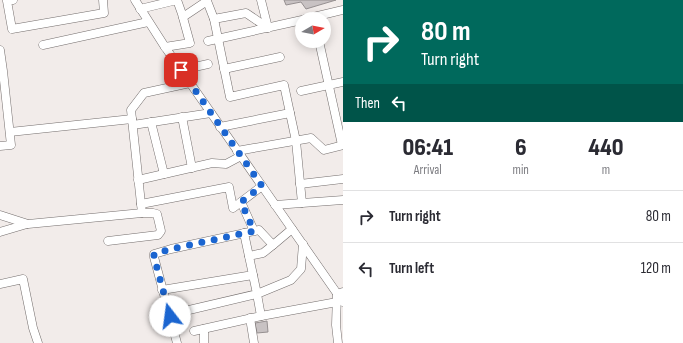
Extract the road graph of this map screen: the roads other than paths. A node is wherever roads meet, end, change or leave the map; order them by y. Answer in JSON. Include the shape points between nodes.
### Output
{"nodes":[{"id":1,"x":103,"y":0,"type":"edge"},
{"id":2,"x":135,"y":0,"type":"edge"},
{"id":3,"x":207,"y":0,"type":"edge"},
{"id":4,"x":261,"y":0,"type":"edge"},
{"id":5,"x":10,"y":1,"type":"edge"},
{"id":6,"x":140,"y":9,"type":"junction"},
{"id":7,"x":343,"y":10,"type":"edge"},
{"id":8,"x":331,"y":13,"type":"edge"},
{"id":9,"x":183,"y":17,"type":"junction"},
{"id":10,"x":214,"y":19,"type":"junction"},
{"id":11,"x":295,"y":21,"type":"edge"},
{"id":12,"x":148,"y":22,"type":"junction"},
{"id":13,"x":268,"y":28,"type":"junction"},
{"id":14,"x":218,"y":38,"type":"junction"},
{"id":15,"x":208,"y":41,"type":"dead end"},
{"id":16,"x":43,"y":45,"type":"dead end"},
{"id":17,"x":164,"y":47,"type":"junction"},
{"id":18,"x":321,"y":48,"type":"edge"},
{"id":19,"x":0,"y":50,"type":"edge"},
{"id":20,"x":280,"y":57,"type":"dead end"},
{"id":21,"x":208,"y":64,"type":"dead end"},
{"id":22,"x":224,"y":69,"type":"junction"},
{"id":23,"x":181,"y":70,"type":"junction"},
{"id":24,"x":343,"y":82,"type":"edge"},
{"id":25,"x":190,"y":83,"type":"junction"},
{"id":26,"x":330,"y":85,"type":"junction"},
{"id":27,"x":301,"y":91,"type":"dead end"},
{"id":28,"x":211,"y":113,"type":"junction"},
{"id":29,"x":290,"y":113,"type":"junction"},
{"id":30,"x":182,"y":118,"type":"junction"},
{"id":31,"x":132,"y":122,"type":"junction"},
{"id":32,"x":151,"y":122,"type":"junction"},
{"id":33,"x":220,"y":127,"type":"junction"},
{"id":34,"x":10,"y":132,"type":"junction"},
{"id":35,"x":296,"y":141,"type":"junction"},
{"id":36,"x":342,"y":145,"type":"edge"},
{"id":37,"x":0,"y":146,"type":"edge"},
{"id":38,"x":239,"y":154,"type":"junction"},
{"id":39,"x":192,"y":168,"type":"junction"},
{"id":40,"x":164,"y":174,"type":"junction"},
{"id":41,"x":343,"y":178,"type":"edge"},
{"id":42,"x":138,"y":180,"type":"junction"},
{"id":43,"x":300,"y":184,"type":"junction"},
{"id":44,"x":262,"y":186,"type":"junction"},
{"id":45,"x":241,"y":202,"type":"junction"},
{"id":46,"x":343,"y":202,"type":"edge"},
{"id":47,"x":302,"y":203,"type":"junction"},
{"id":48,"x":275,"y":204,"type":"junction"},
{"id":49,"x":141,"y":209,"type":"junction"},
{"id":50,"x":0,"y":215,"type":"edge"},
{"id":51,"x":28,"y":224,"type":"junction"},
{"id":52,"x":292,"y":229,"type":"junction"},
{"id":53,"x":254,"y":231,"type":"junction"},
{"id":54,"x":0,"y":232,"type":"edge"},
{"id":55,"x":244,"y":233,"type":"junction"},
{"id":56,"x":108,"y":240,"type":"dead end"},
{"id":57,"x":303,"y":244,"type":"junction"},
{"id":58,"x":273,"y":245,"type":"junction"},
{"id":59,"x":249,"y":256,"type":"junction"},
{"id":60,"x":253,"y":275,"type":"junction"},
{"id":61,"x":0,"y":284,"type":"edge"},
{"id":62,"x":162,"y":290,"type":"junction"},
{"id":63,"x":257,"y":294,"type":"junction"},
{"id":64,"x":340,"y":298,"type":"edge"},
{"id":65,"x":189,"y":310,"type":"dead end"},
{"id":66,"x":261,"y":316,"type":"junction"},
{"id":67,"x":250,"y":318,"type":"junction"},
{"id":68,"x":204,"y":329,"type":"junction"},
{"id":69,"x":194,"y":331,"type":"dead end"},
{"id":70,"x":38,"y":343,"type":"edge"},
{"id":71,"x":176,"y":343,"type":"edge"},
{"id":72,"x":204,"y":343,"type":"edge"},
{"id":73,"x":254,"y":343,"type":"edge"},
{"id":74,"x":338,"y":343,"type":"edge"}],
"edges":[{"from":1,"to":5,"type":"street","via":[[104,13],[12,29]]},
{"from":2,"to":6,"type":"street"},
{"from":3,"to":9,"type":"street"},
{"from":3,"to":10,"type":"street"},
{"from":4,"to":13,"type":"street"},
{"from":6,"to":9,"type":"street","via":[[177,0]]},
{"from":6,"to":12,"type":"street"},
{"from":7,"to":8,"type":"street"},
{"from":9,"to":17,"type":"street","via":[[190,43]]},
{"from":10,"to":13,"type":"street","via":[[246,13]]},
{"from":10,"to":14,"type":"street"},
{"from":11,"to":13,"type":"street"},
{"from":12,"to":16,"type":"street"},
{"from":12,"to":17,"type":"street"},
{"from":13,"to":14,"type":"street"},
{"from":14,"to":15,"type":"street"},
{"from":14,"to":22,"type":"street"},
{"from":17,"to":23,"type":"street"},
{"from":18,"to":26,"type":"street"},
{"from":19,"to":34,"type":"street"},
{"from":20,"to":22,"type":"street"},
{"from":21,"to":23,"type":"street"},
{"from":22,"to":29,"type":"street","via":[[230,97],[284,85]]},
{"from":23,"to":25,"type":"street"},
{"from":24,"to":26,"type":"street"},
{"from":25,"to":28,"type":"street"},
{"from":25,"to":31,"type":"street","via":[[144,93],[131,110]]},
{"from":26,"to":27,"type":"street"},
{"from":26,"to":36,"type":"street"},
{"from":28,"to":30,"type":"street"},
{"from":28,"to":33,"type":"street"},
{"from":29,"to":33,"type":"street"},
{"from":29,"to":35,"type":"street"},
{"from":30,"to":32,"type":"street"},
{"from":30,"to":39,"type":"street"},
{"from":31,"to":32,"type":"street"},
{"from":31,"to":34,"type":"street"},
{"from":31,"to":42,"type":"street"},
{"from":32,"to":40,"type":"street"},
{"from":33,"to":38,"type":"street"},
{"from":34,"to":37,"type":"street","via":[[11,145]]},
{"from":35,"to":36,"type":"street","via":[[311,138],[324,150]]},
{"from":35,"to":38,"type":"street"},
{"from":35,"to":43,"type":"street"},
{"from":38,"to":39,"type":"street","via":[[226,164]]},
{"from":38,"to":44,"type":"street"},
{"from":39,"to":40,"type":"street"},
{"from":40,"to":42,"type":"street"},
{"from":41,"to":43,"type":"street"},
{"from":42,"to":49,"type":"street"},
{"from":43,"to":47,"type":"street"},
{"from":44,"to":45,"type":"street"},
{"from":44,"to":48,"type":"street"},
{"from":45,"to":49,"type":"street","via":[[233,208],[229,187]]},
{"from":45,"to":53,"type":"street"},
{"from":46,"to":47,"type":"street"},
{"from":47,"to":48,"type":"street"},
{"from":48,"to":52,"type":"street"},
{"from":49,"to":51,"type":"street"},
{"from":49,"to":56,"type":"street","via":[[157,214],[161,231],[158,235]]},
{"from":50,"to":51,"type":"street"},
{"from":51,"to":54,"type":"street"},
{"from":52,"to":57,"type":"street"},
{"from":52,"to":58,"type":"street"},
{"from":53,"to":55,"type":"street"},
{"from":53,"to":58,"type":"street","via":[[259,230]]},
{"from":55,"to":59,"type":"street"},
{"from":55,"to":62,"type":"street","via":[[154,254]]},
{"from":57,"to":63,"type":"street","via":[[301,269],[291,280]]},
{"from":57,"to":64,"type":"street"},
{"from":58,"to":59,"type":"street","via":[[263,253]]},
{"from":59,"to":60,"type":"street"},
{"from":60,"to":62,"type":"street"},
{"from":60,"to":63,"type":"street"},
{"from":61,"to":70,"type":"street","via":[[24,279]]},
{"from":62,"to":71,"type":"street"},
{"from":63,"to":65,"type":"street"},
{"from":63,"to":66,"type":"street"},
{"from":64,"to":66,"type":"street"},
{"from":64,"to":74,"type":"street","via":[[336,325]]},
{"from":66,"to":67,"type":"street"},
{"from":67,"to":68,"type":"street"},
{"from":67,"to":73,"type":"street"},
{"from":68,"to":69,"type":"street"},
{"from":68,"to":72,"type":"street"}]}
